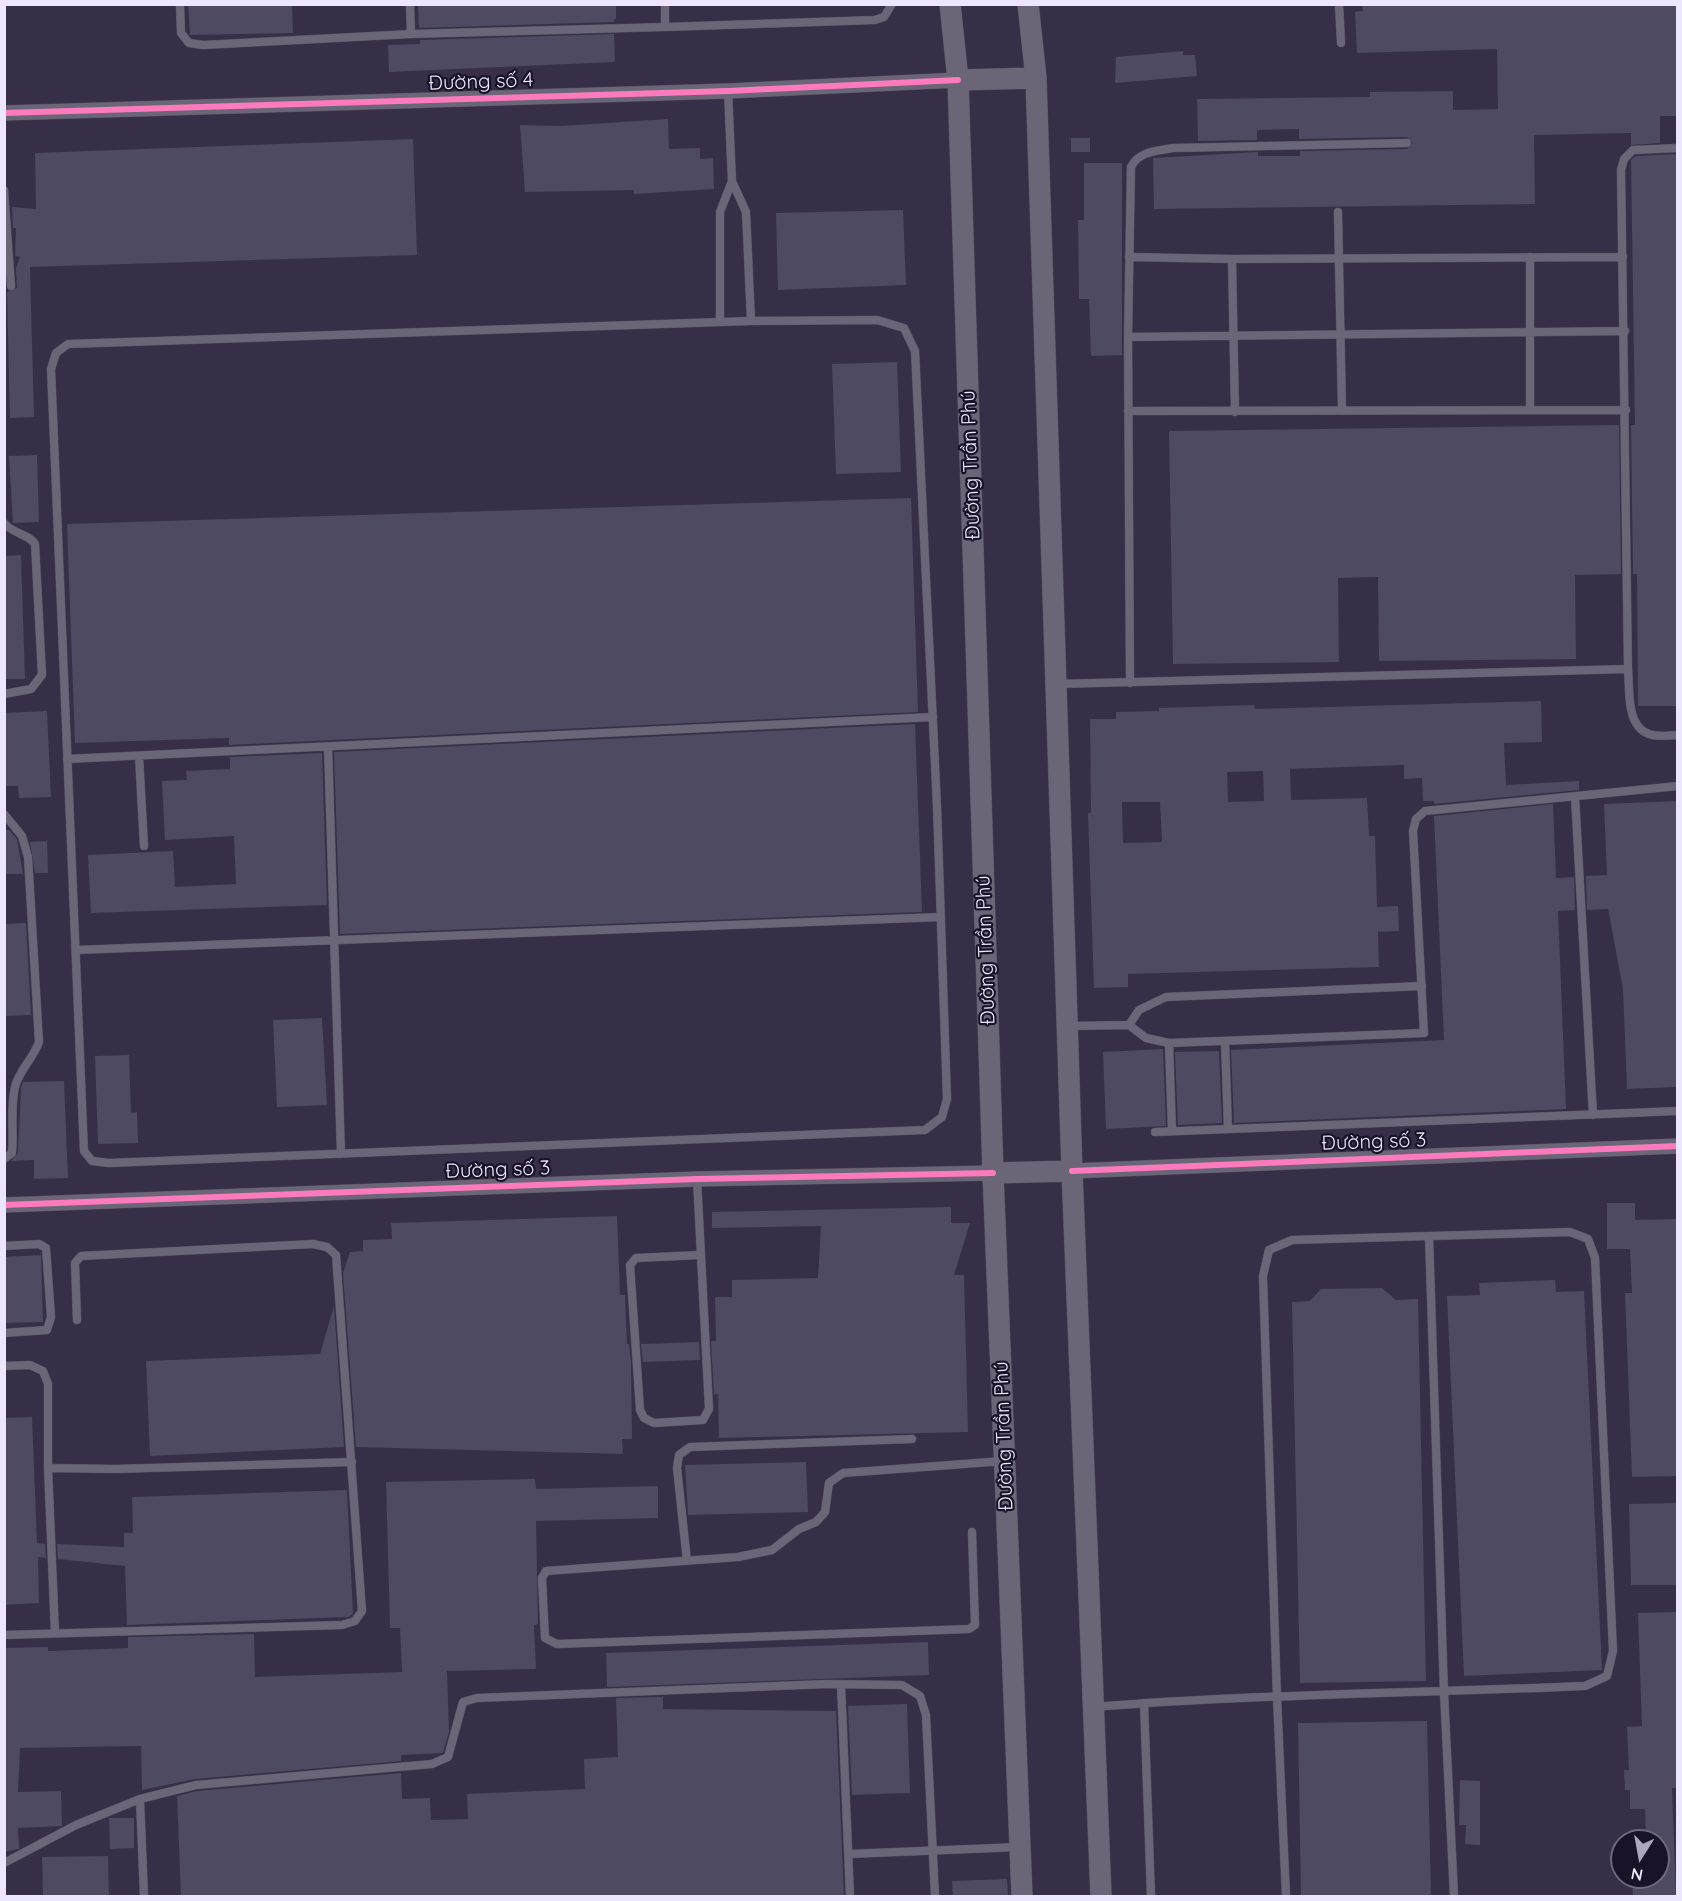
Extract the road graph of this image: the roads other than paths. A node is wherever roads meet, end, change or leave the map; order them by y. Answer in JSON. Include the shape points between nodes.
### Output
{"nodes":[{"id":1,"x":180,"y":4,"type":"edge"},
{"id":2,"x":410,"y":4,"type":"edge"},
{"id":3,"x":665,"y":4,"type":"edge"},
{"id":4,"x":892,"y":4,"type":"edge"},
{"id":5,"x":950,"y":4,"type":"edge"},
{"id":6,"x":1028,"y":4,"type":"edge"},
{"id":7,"x":1339,"y":4,"type":"edge"},
{"id":8,"x":665,"y":27,"type":"junction"},
{"id":9,"x":411,"y":34,"type":"junction"},
{"id":10,"x":1341,"y":43,"type":"dead end"},
{"id":11,"x":1036,"y":78,"type":"junction"},
{"id":12,"x":958,"y":81,"type":"junction"},
{"id":13,"x":728,"y":91,"type":"junction"},
{"id":14,"x":4,"y":113,"type":"edge"},
{"id":15,"x":1407,"y":143,"type":"dead end"},
{"id":16,"x":1677,"y":148,"type":"edge"},
{"id":17,"x":732,"y":181,"type":"junction"},
{"id":18,"x":4,"y":190,"type":"edge"},
{"id":19,"x":1338,"y":212,"type":"dead end"},
{"id":20,"x":1129,"y":257,"type":"junction"},
{"id":21,"x":1530,"y":257,"type":"junction"},
{"id":22,"x":1623,"y":257,"type":"junction"},
{"id":23,"x":1338,"y":258,"type":"junction"},
{"id":24,"x":1232,"y":259,"type":"junction"},
{"id":25,"x":11,"y":286,"type":"dead end"},
{"id":26,"x":751,"y":321,"type":"junction"},
{"id":27,"x":720,"y":322,"type":"junction"},
{"id":28,"x":1625,"y":331,"type":"junction"},
{"id":29,"x":1530,"y":332,"type":"junction"},
{"id":30,"x":1340,"y":335,"type":"junction"},
{"id":31,"x":1234,"y":336,"type":"junction"},
{"id":32,"x":1128,"y":337,"type":"junction"},
{"id":33,"x":1530,"y":410,"type":"junction"},
{"id":34,"x":1626,"y":410,"type":"junction"},
{"id":35,"x":1128,"y":411,"type":"junction"},
{"id":36,"x":1342,"y":411,"type":"junction"},
{"id":37,"x":1235,"y":412,"type":"junction"},
{"id":38,"x":4,"y":524,"type":"edge"},
{"id":39,"x":1628,"y":669,"type":"junction"},
{"id":40,"x":1130,"y":683,"type":"junction"},
{"id":41,"x":1056,"y":684,"type":"junction"},
{"id":42,"x":4,"y":694,"type":"edge"},
{"id":43,"x":933,"y":717,"type":"junction"},
{"id":44,"x":1677,"y":735,"type":"edge"},
{"id":45,"x":328,"y":747,"type":"junction"},
{"id":46,"x":139,"y":756,"type":"junction"},
{"id":47,"x":67,"y":759,"type":"junction"},
{"id":48,"x":1677,"y":786,"type":"edge"},
{"id":49,"x":1575,"y":796,"type":"junction"},
{"id":50,"x":4,"y":814,"type":"edge"},
{"id":51,"x":144,"y":846,"type":"dead end"},
{"id":52,"x":941,"y":917,"type":"junction"},
{"id":53,"x":333,"y":940,"type":"junction"},
{"id":54,"x":76,"y":950,"type":"junction"},
{"id":55,"x":1422,"y":986,"type":"junction"},
{"id":56,"x":1129,"y":1025,"type":"junction"},
{"id":57,"x":1067,"y":1026,"type":"junction"},
{"id":58,"x":1225,"y":1041,"type":"junction"},
{"id":59,"x":1169,"y":1042,"type":"junction"},
{"id":60,"x":1677,"y":1111,"type":"edge"},
{"id":61,"x":1593,"y":1114,"type":"junction"},
{"id":62,"x":1228,"y":1129,"type":"junction"},
{"id":63,"x":1172,"y":1131,"type":"junction"},
{"id":64,"x":1155,"y":1132,"type":"dead end"},
{"id":65,"x":1677,"y":1146,"type":"edge"},
{"id":66,"x":341,"y":1154,"type":"junction"},
{"id":67,"x":4,"y":1159,"type":"edge"},
{"id":68,"x":1072,"y":1171,"type":"junction"},
{"id":69,"x":993,"y":1173,"type":"junction"},
{"id":70,"x":697,"y":1179,"type":"junction"},
{"id":71,"x":4,"y":1205,"type":"edge"},
{"id":72,"x":1429,"y":1236,"type":"junction"},
{"id":73,"x":4,"y":1246,"type":"edge"},
{"id":74,"x":701,"y":1255,"type":"junction"},
{"id":75,"x":77,"y":1320,"type":"dead end"},
{"id":76,"x":4,"y":1333,"type":"edge"},
{"id":77,"x":4,"y":1366,"type":"edge"},
{"id":78,"x":912,"y":1439,"type":"dead end"},
{"id":79,"x":1005,"y":1461,"type":"junction"},
{"id":80,"x":352,"y":1462,"type":"junction"},
{"id":81,"x":48,"y":1468,"type":"junction"},
{"id":82,"x":972,"y":1532,"type":"dead end"},
{"id":83,"x":687,"y":1561,"type":"junction"},
{"id":84,"x":56,"y":1633,"type":"junction"},
{"id":85,"x":4,"y":1635,"type":"edge"},
{"id":86,"x":841,"y":1685,"type":"junction"},
{"id":87,"x":1443,"y":1692,"type":"junction"},
{"id":88,"x":1276,"y":1698,"type":"junction"},
{"id":89,"x":1144,"y":1703,"type":"junction"},
{"id":90,"x":1093,"y":1707,"type":"junction"},
{"id":91,"x":140,"y":1799,"type":"junction"},
{"id":92,"x":1020,"y":1847,"type":"junction"},
{"id":93,"x":933,"y":1850,"type":"junction"},
{"id":94,"x":849,"y":1854,"type":"junction"},
{"id":95,"x":4,"y":1863,"type":"edge"},
{"id":96,"x":144,"y":1896,"type":"edge"},
{"id":97,"x":850,"y":1896,"type":"edge"},
{"id":98,"x":935,"y":1896,"type":"edge"},
{"id":99,"x":1022,"y":1896,"type":"edge"},
{"id":100,"x":1101,"y":1896,"type":"edge"},
{"id":101,"x":1151,"y":1896,"type":"edge"},
{"id":102,"x":1286,"y":1896,"type":"edge"},
{"id":103,"x":1454,"y":1896,"type":"edge"}],
"edges":[{"from":1,"to":9,"type":"lane","via":[[181,33],[189,43],[203,45]]},
{"from":2,"to":9,"type":"lane"},
{"from":3,"to":8,"type":"lane"},
{"from":4,"to":8,"type":"lane","via":[[884,16],[875,20]]},
{"from":5,"to":12,"type":"main road","name":"Đường Trần Phú"},
{"from":6,"to":11,"type":"main road"},
{"from":7,"to":10,"type":"lane"},
{"from":8,"to":9,"type":"lane"},
{"from":11,"to":12,"type":"main road"},
{"from":11,"to":41,"type":"main road"},
{"from":12,"to":13,"type":"street","name":"Đường số 4"},
{"from":12,"to":69,"type":"main road","name":"Đường Trần Phú"},
{"from":13,"to":14,"type":"street","name":"Đường số 4"},
{"from":13,"to":17,"type":"lane"},
{"from":15,"to":20,"type":"lane","via":[[1173,148],[1144,153],[1131,167]]},
{"from":16,"to":22,"type":"lane","via":[[1633,150],[1623,159]]},
{"from":17,"to":26,"type":"lane","via":[[746,212]]},
{"from":17,"to":27,"type":"lane","via":[[720,212]]},
{"from":18,"to":25,"type":"lane"},
{"from":19,"to":23,"type":"lane"},
{"from":20,"to":24,"type":"lane"},
{"from":20,"to":32,"type":"lane"},
{"from":21,"to":22,"type":"lane"},
{"from":21,"to":23,"type":"lane"},
{"from":21,"to":29,"type":"lane"},
{"from":22,"to":28,"type":"lane"},
{"from":23,"to":24,"type":"lane"},
{"from":23,"to":30,"type":"lane"},
{"from":24,"to":31,"type":"lane"},
{"from":26,"to":27,"type":"lane"},
{"from":26,"to":43,"type":"lane","via":[[877,320],[904,328],[915,351]]},
{"from":27,"to":47,"type":"lane","via":[[69,344],[56,353],[51,369]]},
{"from":28,"to":29,"type":"lane"},
{"from":28,"to":34,"type":"lane"},
{"from":29,"to":30,"type":"lane"},
{"from":29,"to":33,"type":"lane"},
{"from":30,"to":31,"type":"lane"},
{"from":30,"to":36,"type":"lane"},
{"from":31,"to":32,"type":"lane"},
{"from":31,"to":37,"type":"lane"},
{"from":32,"to":35,"type":"lane"},
{"from":33,"to":34,"type":"lane"},
{"from":33,"to":36,"type":"lane"},
{"from":34,"to":39,"type":"lane"},
{"from":35,"to":37,"type":"lane"},
{"from":35,"to":40,"type":"lane"},
{"from":36,"to":37,"type":"lane"},
{"from":38,"to":42,"type":"lane","via":[[35,544],[42,675],[31,689]]},
{"from":39,"to":40,"type":"lane"},
{"from":39,"to":44,"type":"lane","via":[[1631,716],[1640,730],[1653,735]]},
{"from":40,"to":41,"type":"lane"},
{"from":41,"to":57,"type":"main road"},
{"from":43,"to":45,"type":"lane"},
{"from":43,"to":52,"type":"lane"},
{"from":45,"to":46,"type":"lane"},
{"from":45,"to":53,"type":"lane"},
{"from":46,"to":47,"type":"lane"},
{"from":46,"to":51,"type":"lane"},
{"from":47,"to":54,"type":"lane"},
{"from":48,"to":49,"type":"lane"},
{"from":49,"to":55,"type":"lane","via":[[1425,811],[1416,819],[1413,831]]},
{"from":49,"to":61,"type":"lane"},
{"from":50,"to":67,"type":"lane","via":[[22,836],[28,857],[39,1042],[14,1089],[12,1153]]},
{"from":52,"to":53,"type":"lane"},
{"from":52,"to":66,"type":"lane","via":[[947,1099],[942,1117],[925,1130]]},
{"from":53,"to":54,"type":"lane"},
{"from":53,"to":66,"type":"lane"},
{"from":54,"to":66,"type":"lane","via":[[84,1151],[92,1161]]},
{"from":55,"to":56,"type":"lane","via":[[1166,997],[1139,1010]]},
{"from":55,"to":58,"type":"lane","via":[[1424,1033]]},
{"from":56,"to":57,"type":"lane"},
{"from":56,"to":59,"type":"lane","via":[[1146,1038]]},
{"from":57,"to":68,"type":"main road"},
{"from":58,"to":59,"type":"lane"},
{"from":58,"to":62,"type":"lane"},
{"from":59,"to":63,"type":"lane"},
{"from":60,"to":61,"type":"lane"},
{"from":61,"to":62,"type":"lane"},
{"from":62,"to":63,"type":"lane"},
{"from":63,"to":64,"type":"lane"},
{"from":65,"to":68,"type":"street","name":"Đường số 3"},
{"from":68,"to":69,"type":"main road"},
{"from":68,"to":90,"type":"main road"},
{"from":69,"to":70,"type":"street","name":"Đường số 3"},
{"from":69,"to":79,"type":"main road","name":"Đường Trần Phú"},
{"from":70,"to":71,"type":"street","name":"Đường số 3"},
{"from":70,"to":74,"type":"lane"},
{"from":72,"to":87,"type":"lane"},
{"from":72,"to":87,"type":"lane","via":[[1569,1232],[1588,1239],[1595,1258],[1613,1651],[1607,1676],[1585,1686]]},
{"from":72,"to":88,"type":"lane","via":[[1292,1240],[1269,1250],[1263,1276]]},
{"from":73,"to":76,"type":"lane","via":[[46,1248],[51,1317],[47,1330]]},
{"from":74,"to":74,"type":"lane","via":[[708,1416],[703,1420],[654,1423],[644,1419],[640,1410],[630,1265],[636,1258]]},
{"from":75,"to":80,"type":"lane","via":[[75,1263],[81,1257],[327,1246],[336,1255]]},
{"from":77,"to":81,"type":"lane","via":[[30,1365],[43,1371],[48,1384]]},
{"from":78,"to":83,"type":"lane","via":[[690,1447],[679,1455],[677,1468]]},
{"from":79,"to":83,"type":"lane","via":[[843,1473],[829,1483],[825,1512],[772,1550]]},
{"from":79,"to":92,"type":"main road","name":"Đường Trần Phú"},
{"from":80,"to":81,"type":"lane"},
{"from":80,"to":84,"type":"lane","via":[[362,1611],[355,1621],[342,1625]]},
{"from":81,"to":84,"type":"lane"},
{"from":82,"to":83,"type":"lane","via":[[976,1612],[975,1625],[969,1629],[556,1644],[545,1638],[542,1578],[546,1571]]},
{"from":84,"to":85,"type":"lane"},
{"from":86,"to":91,"type":"lane","via":[[477,1698],[463,1702],[448,1757],[432,1764],[196,1785]]},
{"from":86,"to":93,"type":"lane","via":[[902,1685],[920,1696],[926,1715]]},
{"from":86,"to":94,"type":"lane"},
{"from":87,"to":88,"type":"lane"},
{"from":87,"to":103,"type":"lane"},
{"from":88,"to":89,"type":"lane"},
{"from":88,"to":102,"type":"lane"},
{"from":89,"to":90,"type":"lane"},
{"from":89,"to":101,"type":"lane"},
{"from":90,"to":100,"type":"main road"},
{"from":91,"to":95,"type":"lane","via":[[76,1825]]},
{"from":91,"to":96,"type":"lane"},
{"from":92,"to":93,"type":"lane"},
{"from":92,"to":99,"type":"main road","name":"Đường Trần Phú"},
{"from":93,"to":94,"type":"lane"},
{"from":93,"to":98,"type":"lane"},
{"from":94,"to":97,"type":"lane"}]}
